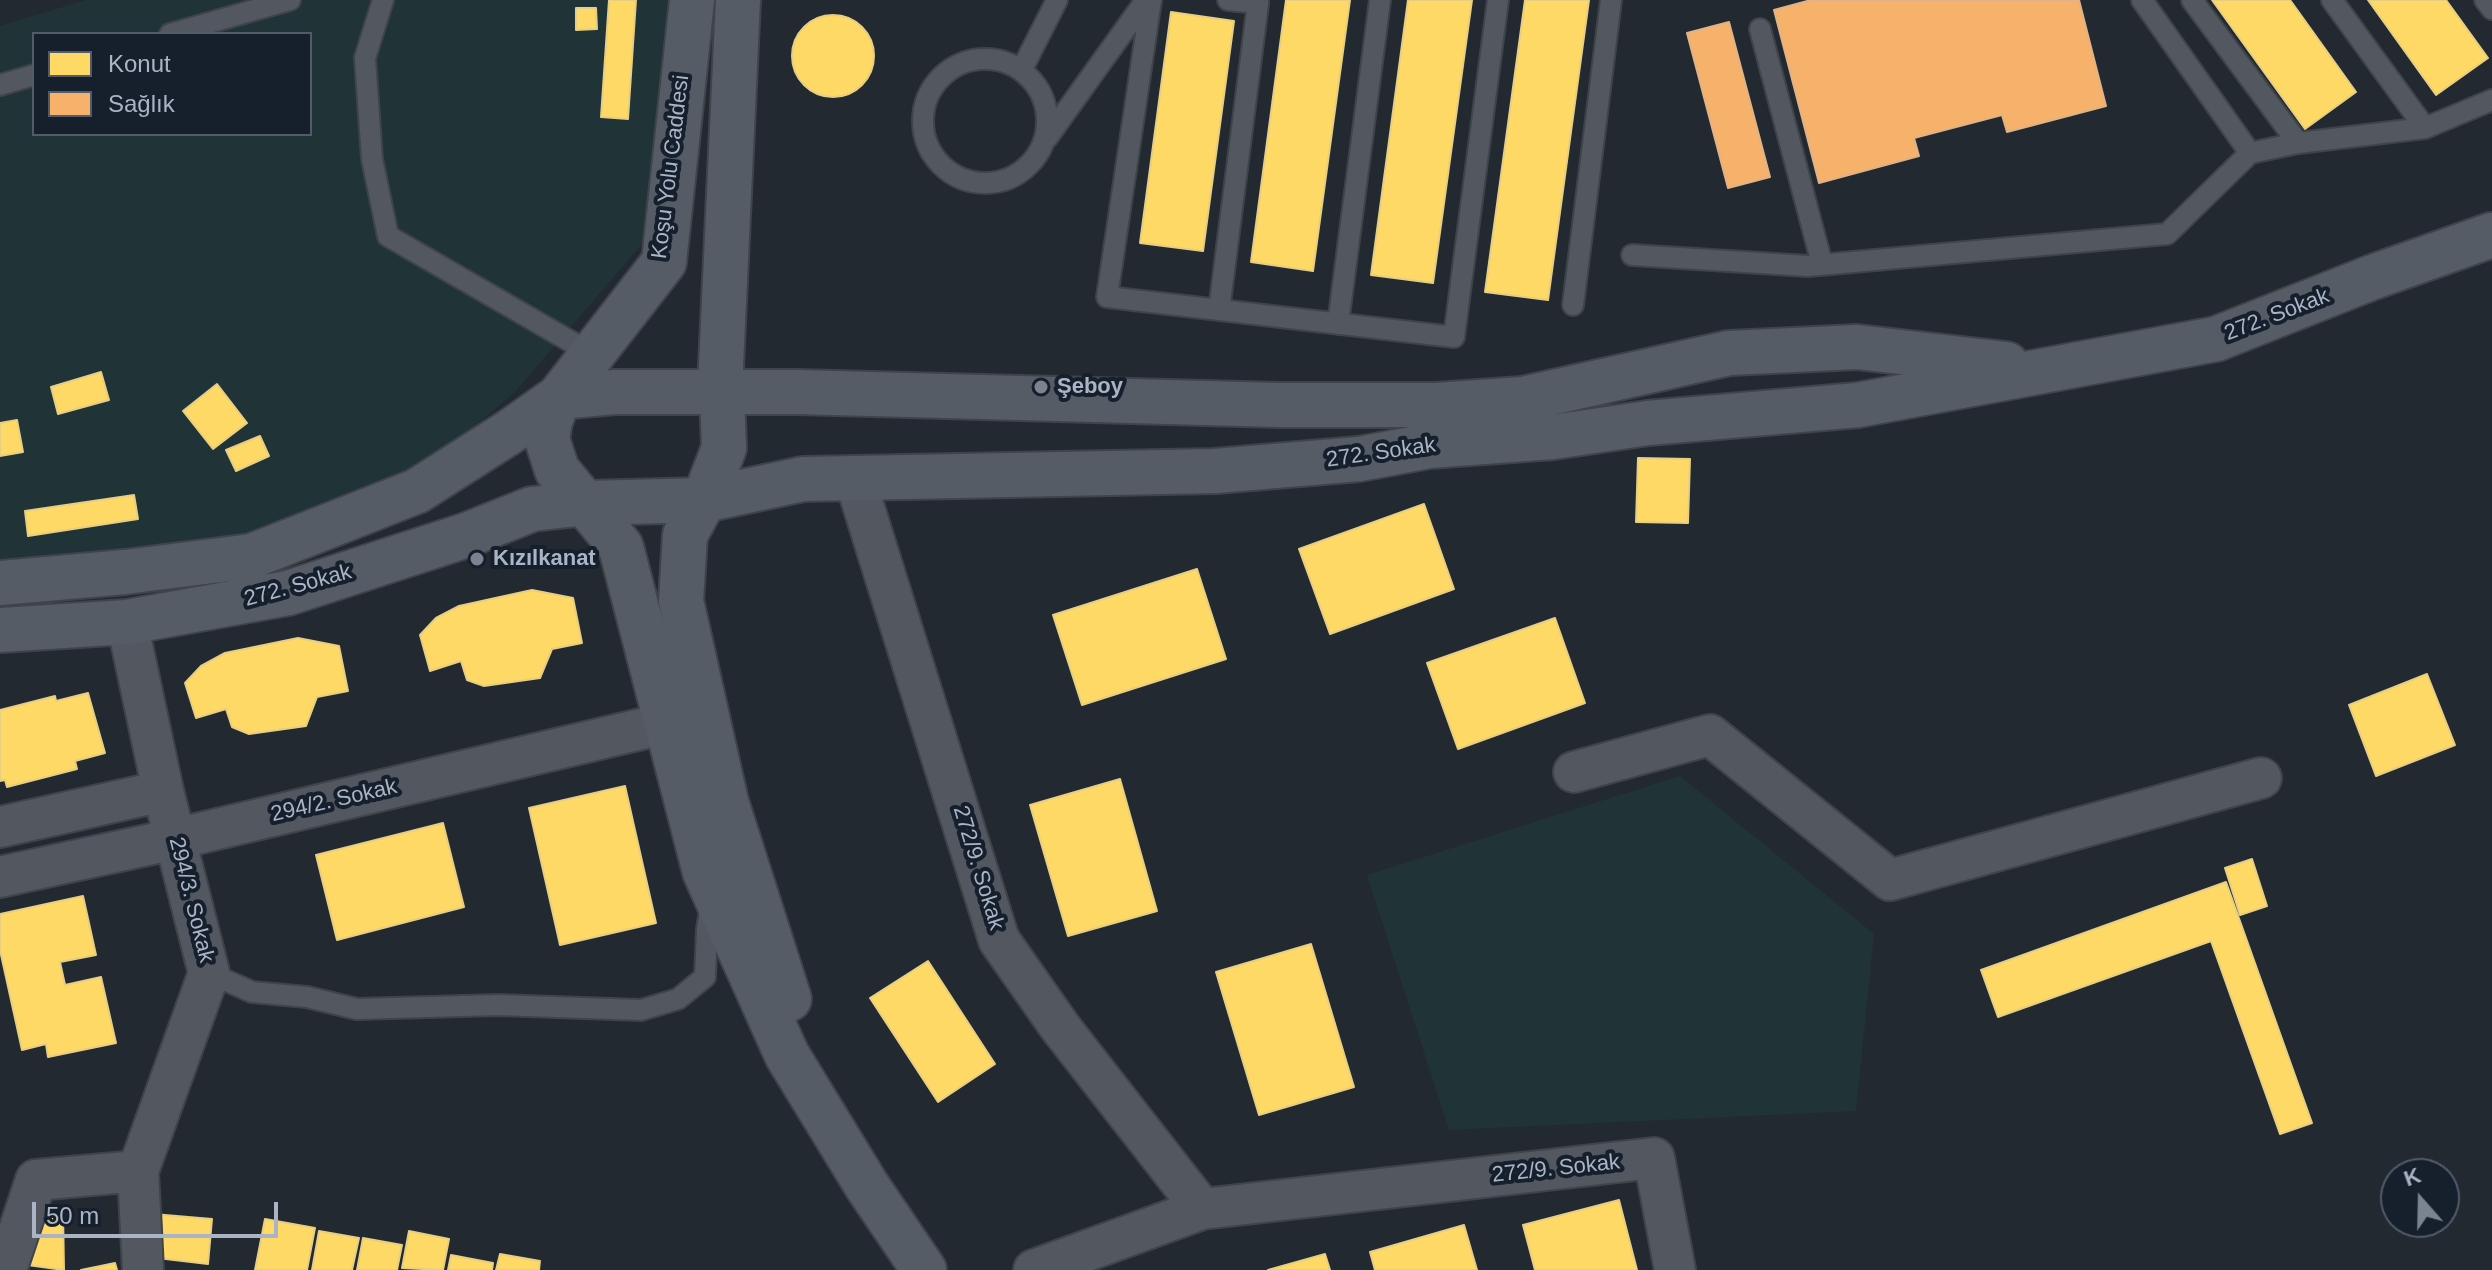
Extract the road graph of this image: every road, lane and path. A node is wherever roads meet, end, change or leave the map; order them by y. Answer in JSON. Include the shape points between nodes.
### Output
{"nodes":[{"id":1,"x":290,"y":0,"type":"edge"},
{"id":2,"x":383,"y":0,"type":"edge"},
{"id":3,"x":692,"y":0,"type":"edge"},
{"id":4,"x":738,"y":0,"type":"edge"},
{"id":5,"x":1057,"y":0,"type":"edge"},
{"id":6,"x":1148,"y":0,"type":"edge"},
{"id":7,"x":1228,"y":0,"type":"edge"},
{"id":8,"x":1380,"y":0,"type":"edge"},
{"id":9,"x":1498,"y":0,"type":"edge"},
{"id":10,"x":1611,"y":0,"type":"edge"},
{"id":11,"x":2142,"y":0,"type":"edge"},
{"id":12,"x":2192,"y":0,"type":"edge"},
{"id":13,"x":2332,"y":0,"type":"edge"},
{"id":14,"x":2485,"y":0,"type":"edge"},
{"id":15,"x":1258,"y":2,"type":"edge"},
{"id":16,"x":2492,"y":9,"type":"edge"},
{"id":17,"x":1760,"y":29,"type":"dead end"},
{"id":18,"x":177,"y":32,"type":"edge"},
{"id":19,"x":1022,"y":69,"type":"junction"},
{"id":20,"x":32,"y":76,"type":"edge"},
{"id":21,"x":0,"y":85,"type":"edge"},
{"id":22,"x":2492,"y":100,"type":"edge"},
{"id":23,"x":2425,"y":128,"type":"junction"},
{"id":24,"x":1045,"y":141,"type":"junction"},
{"id":25,"x":2298,"y":143,"type":"junction"},
{"id":26,"x":2250,"y":153,"type":"junction"},
{"id":27,"x":2492,"y":235,"type":"edge"},
{"id":28,"x":1632,"y":255,"type":"dead end"},
{"id":29,"x":1822,"y":264,"type":"junction"},
{"id":30,"x":1573,"y":305,"type":"dead end"},
{"id":31,"x":1219,"y":310,"type":"junction"},
{"id":32,"x":1338,"y":324,"type":"junction"},
{"id":33,"x":594,"y":355,"type":"junction"},
{"id":34,"x":2056,"y":369,"type":"junction"},
{"id":35,"x":721,"y":392,"type":"junction"},
{"id":36,"x":559,"y":397,"type":"junction"},
{"id":37,"x":1432,"y":426,"type":"junction"},
{"id":38,"x":854,"y":476,"type":"junction"},
{"id":39,"x":704,"y":500,"type":"junction"},
{"id":40,"x":586,"y":503,"type":"junction"},
{"id":41,"x":0,"y":583,"type":"edge"},
{"id":42,"x":127,"y":622,"type":"junction"},
{"id":43,"x":0,"y":630,"type":"edge"},
{"id":44,"x":667,"y":723,"type":"junction"},
{"id":45,"x":1574,"y":772,"type":"dead end"},
{"id":46,"x":2261,"y":778,"type":"dead end"},
{"id":47,"x":163,"y":791,"type":"junction"},
{"id":48,"x":0,"y":827,"type":"edge"},
{"id":49,"x":175,"y":839,"type":"junction"},
{"id":50,"x":0,"y":877,"type":"edge"},
{"id":51,"x":713,"y":891,"type":"junction"},
{"id":52,"x":209,"y":973,"type":"junction"},
{"id":53,"x":138,"y":1171,"type":"junction"},
{"id":54,"x":867,"y":1186,"type":"junction"},
{"id":55,"x":1202,"y":1209,"type":"junction"},
{"id":56,"x":148,"y":1269,"type":"edge"},
{"id":57,"x":6,"y":1270,"type":"edge"},
{"id":58,"x":924,"y":1270,"type":"edge"},
{"id":59,"x":1034,"y":1270,"type":"edge"},
{"id":60,"x":1675,"y":1270,"type":"edge"}],
"edges":[{"from":1,"to":18,"type":"lane"},
{"from":2,"to":33,"type":"lane","via":[[365,58],[372,159],[388,236]]},
{"from":3,"to":33,"type":"street","name":"Koşu Yolu Caddesi","via":[[664,262]]},
{"from":4,"to":35,"type":"street"},
{"from":5,"to":19,"type":"lane"},
{"from":6,"to":24,"type":"lane"},
{"from":6,"to":31,"type":"lane","via":[[1107,297]]},
{"from":7,"to":15,"type":"lane"},
{"from":8,"to":32,"type":"lane"},
{"from":9,"to":32,"type":"lane","via":[[1454,337]]},
{"from":10,"to":30,"type":"lane"},
{"from":11,"to":26,"type":"lane"},
{"from":12,"to":25,"type":"lane"},
{"from":13,"to":23,"type":"lane"},
{"from":14,"to":16,"type":"lane"},
{"from":15,"to":31,"type":"lane"},
{"from":17,"to":29,"type":"lane"},
{"from":19,"to":24,"type":"lane","via":[[1045,102]]},
{"from":19,"to":24,"type":"lane","via":[[983,58],[944,73],[923,110],[923,130],[942,167],[981,184],[1020,173]]},
{"from":20,"to":21,"type":"lane"},
{"from":22,"to":23,"type":"lane"},
{"from":23,"to":25,"type":"lane"},
{"from":25,"to":26,"type":"lane"},
{"from":26,"to":29,"type":"lane","via":[[2167,234]]},
{"from":27,"to":34,"type":"street","name":"272. Sokak","via":[[2216,339]]},
{"from":28,"to":29,"type":"lane"},
{"from":31,"to":32,"type":"lane"},
{"from":33,"to":36,"type":"street","name":"Koşu Yolu Caddesi"},
{"from":34,"to":37,"type":"street","name":"272. Sokak","via":[[1858,405],[1648,423],[1553,437]]},
{"from":34,"to":37,"type":"street","name":"272. Sokak","via":[[1857,347],[1729,353],[1523,399]]},
{"from":35,"to":36,"type":"street","name":"272. Sokak"},
{"from":35,"to":37,"type":"street","name":"272. Sokak","via":[[1279,405]]},
{"from":35,"to":39,"type":"street","via":[[724,448]]},
{"from":36,"to":40,"type":"street","via":[[547,439],[557,470]]},
{"from":36,"to":41,"type":"street","name":"272. Sokak","via":[[417,491],[252,556]]},
{"from":37,"to":38,"type":"street","name":"272. Sokak","via":[[1359,459],[1215,471]]},
{"from":38,"to":39,"type":"street","name":"272. Sokak","via":[[803,479]]},
{"from":38,"to":55,"type":"street","name":"272/9. Sokak","via":[[999,940]]},
{"from":39,"to":40,"type":"street","name":"272. Sokak"},
{"from":39,"to":54,"type":"street","via":[[685,535],[681,601],[726,802],[785,990]]},
{"from":40,"to":42,"type":"street","name":"272. Sokak","via":[[532,509],[288,593]]},
{"from":40,"to":44,"type":"street","via":[[621,547]]},
{"from":42,"to":43,"type":"street","name":"272. Sokak"},
{"from":42,"to":47,"type":"street","name":"294/3. Sokak"},
{"from":44,"to":49,"type":"street","name":"294/2. Sokak"},
{"from":44,"to":51,"type":"street"},
{"from":45,"to":46,"type":"street","via":[[1710,735],[1890,880]]},
{"from":47,"to":48,"type":"street"},
{"from":47,"to":49,"type":"street","name":"294/3. Sokak"},
{"from":49,"to":50,"type":"street","name":"294/2. Sokak"},
{"from":49,"to":52,"type":"street","name":"294/3. Sokak"},
{"from":51,"to":52,"type":"lane","via":[[705,977],[678,999],[641,1010],[498,1005],[357,1009],[252,992]]},
{"from":51,"to":54,"type":"street","via":[[787,1055]]},
{"from":52,"to":53,"type":"street","name":"294/3. Sokak"},
{"from":53,"to":56,"type":"street"},
{"from":53,"to":57,"type":"street","via":[[36,1180]]},
{"from":54,"to":58,"type":"street"},
{"from":55,"to":59,"type":"street","name":"272/9. Sokak"},
{"from":55,"to":60,"type":"street","name":"272/9. Sokak","via":[[1654,1158]]}]}
